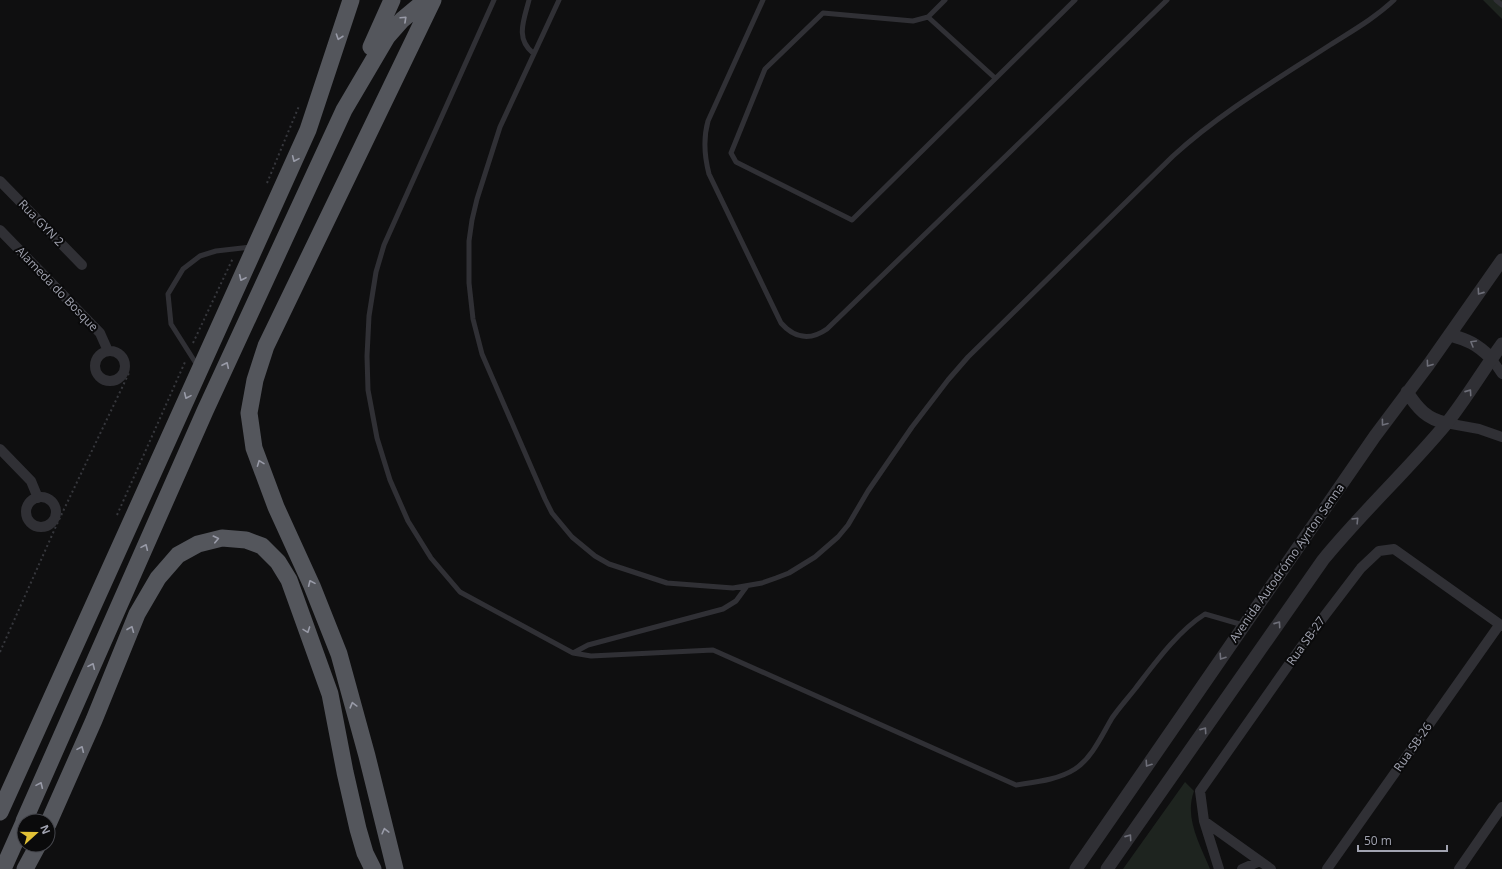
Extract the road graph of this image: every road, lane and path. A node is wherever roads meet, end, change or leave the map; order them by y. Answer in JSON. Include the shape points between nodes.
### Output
{"nodes":[{"id":1,"x":351,"y":0,"type":"edge"},
{"id":2,"x":392,"y":0,"type":"edge"},
{"id":3,"x":426,"y":0,"type":"edge"},
{"id":4,"x":433,"y":0,"type":"edge"},
{"id":5,"x":494,"y":0,"type":"edge"},
{"id":6,"x":529,"y":0,"type":"edge"},
{"id":7,"x":559,"y":0,"type":"edge"},
{"id":8,"x":763,"y":0,"type":"edge"},
{"id":9,"x":945,"y":0,"type":"edge"},
{"id":10,"x":1075,"y":0,"type":"edge"},
{"id":11,"x":1167,"y":0,"type":"edge"},
{"id":12,"x":1394,"y":0,"type":"edge"},
{"id":13,"x":1496,"y":0,"type":"edge"},
{"id":14,"x":1502,"y":5,"type":"edge"},
{"id":15,"x":928,"y":16,"type":"junction"},
{"id":16,"x":533,"y":53,"type":"junction"},
{"id":17,"x":995,"y":78,"type":"junction"},
{"id":18,"x":302,"y":102,"type":"dead end"},
{"id":19,"x":344,"y":110,"type":"junction"},
{"id":20,"x":0,"y":181,"type":"edge"},
{"id":21,"x":264,"y":189,"type":"dead end"},
{"id":22,"x":0,"y":230,"type":"edge"},
{"id":23,"x":256,"y":246,"type":"junction"},
{"id":24,"x":238,"y":248,"type":"junction"},
{"id":25,"x":1502,"y":260,"type":"edge"},
{"id":26,"x":82,"y":265,"type":"dead end"},
{"id":27,"x":1450,"y":335,"type":"junction"},
{"id":28,"x":1502,"y":344,"type":"edge"},
{"id":29,"x":108,"y":351,"type":"junction"},
{"id":30,"x":189,"y":353,"type":"junction"},
{"id":31,"x":1491,"y":358,"type":"junction"},
{"id":32,"x":125,"y":365,"type":"junction"},
{"id":33,"x":200,"y":370,"type":"junction"},
{"id":34,"x":1502,"y":374,"type":"edge"},
{"id":35,"x":1408,"y":392,"type":"junction"},
{"id":36,"x":1446,"y":423,"type":"junction"},
{"id":37,"x":1502,"y":437,"type":"edge"},
{"id":38,"x":0,"y":449,"type":"edge"},
{"id":39,"x":38,"y":498,"type":"dead end"},
{"id":40,"x":115,"y":519,"type":"dead end"},
{"id":41,"x":747,"y":586,"type":"junction"},
{"id":42,"x":1501,"y":625,"type":"edge"},
{"id":43,"x":1244,"y":626,"type":"junction"},
{"id":44,"x":0,"y":652,"type":"edge"},
{"id":45,"x":573,"y":653,"type":"junction"},
{"id":46,"x":1502,"y":807,"type":"edge"},
{"id":47,"x":0,"y":812,"type":"edge"},
{"id":48,"x":28,"y":813,"type":"edge"},
{"id":49,"x":53,"y":813,"type":"edge"},
{"id":50,"x":1204,"y":821,"type":"junction"},
{"id":51,"x":16,"y":839,"type":"edge"},
{"id":52,"x":34,"y":853,"type":"edge"},
{"id":53,"x":1260,"y":861,"type":"junction"},
{"id":54,"x":3,"y":869,"type":"edge"},
{"id":55,"x":25,"y":869,"type":"edge"},
{"id":56,"x":373,"y":869,"type":"edge"},
{"id":57,"x":395,"y":869,"type":"edge"},
{"id":58,"x":1076,"y":869,"type":"edge"},
{"id":59,"x":1107,"y":869,"type":"edge"},
{"id":60,"x":1219,"y":869,"type":"edge"},
{"id":61,"x":1242,"y":869,"type":"edge"},
{"id":62,"x":1271,"y":869,"type":"edge"},
{"id":63,"x":1327,"y":869,"type":"edge"},
{"id":64,"x":1459,"y":869,"type":"edge"}],
"edges":[{"from":1,"to":23,"type":"highway","one_way":true,"via":[[308,130]]},
{"from":2,"to":19,"type":"highway"},
{"from":19,"to":3,"type":"highway","one_way":true,"via":[[387,38],[402,20]]},
{"from":57,"to":4,"type":"highway","one_way":true,"via":[[339,654],[276,507],[254,448],[249,413],[255,380],[266,346]]},
{"from":5,"to":45,"type":"lane","via":[[384,245],[368,316],[368,390],[376,438],[390,480],[408,521],[431,558],[460,592]]},
{"from":6,"to":16,"type":"lane","via":[[522,31],[524,42]]},
{"from":7,"to":16,"type":"lane"},
{"from":8,"to":11,"type":"lane","via":[[708,120],[704,153],[709,174],[781,323],[790,333],[810,337],[827,329]]},
{"from":9,"to":15,"type":"lane"},
{"from":10,"to":17,"type":"lane"},
{"from":12,"to":41,"type":"lane","via":[[1357,28],[1222,116],[1178,152],[968,357],[912,427],[838,537],[815,557],[795,569],[776,578]]},
{"from":13,"to":14,"type":"lane"},
{"from":15,"to":17,"type":"lane"},
{"from":15,"to":17,"type":"lane","via":[[914,21],[823,13],[765,69],[731,153],[736,162],[852,220]]},
{"from":16,"to":41,"type":"lane","via":[[500,127],[472,220],[469,283],[473,319],[482,354],[544,499],[561,526],[583,548],[609,564],[667,583],[733,588]]},
{"from":18,"to":21,"type":"path"},
{"from":48,"to":19,"type":"highway","one_way":true,"via":[[205,411]]},
{"from":20,"to":26,"type":"street","name":"Rua GYN 2"},
{"from":22,"to":29,"type":"street","name":"Alameda do Bosque","via":[[100,333]]},
{"from":23,"to":24,"type":"lane"},
{"from":23,"to":33,"type":"highway","one_way":true},
{"from":24,"to":30,"type":"path"},
{"from":24,"to":30,"type":"lane","via":[[200,256],[183,269],[168,294],[171,324]]},
{"from":25,"to":27,"type":"street","name":"Avenida Autodrómo Ayrton Senna","one_way":true},
{"from":31,"to":27,"type":"street","one_way":true,"via":[[1481,347],[1467,339]]},
{"from":27,"to":35,"type":"street","name":"Avenida Autodrómo Ayrton Senna","one_way":true},
{"from":28,"to":31,"type":"street"},
{"from":29,"to":32,"type":"street","via":[[121,356]]},
{"from":29,"to":32,"type":"street","via":[[99,356],[95,366],[102,379],[116,380],[123,374]]},
{"from":30,"to":33,"type":"lane"},
{"from":30,"to":40,"type":"path"},
{"from":31,"to":34,"type":"street"},
{"from":36,"to":31,"type":"street","one_way":true},
{"from":32,"to":44,"type":"path","via":[[128,373]]},
{"from":33,"to":47,"type":"highway","one_way":true},
{"from":35,"to":36,"type":"street","via":[[1415,405],[1425,414],[1435,421]]},
{"from":35,"to":43,"type":"street","name":"Avenida Autodrómo Ayrton Senna","one_way":true},
{"from":36,"to":37,"type":"street","via":[[1479,429]]},
{"from":59,"to":36,"type":"street","one_way":true,"via":[[1323,560],[1348,529]]},
{"from":38,"to":39,"type":"street","via":[[31,481]]},
{"from":41,"to":45,"type":"lane","via":[[736,601],[723,609],[588,645]]},
{"from":42,"to":50,"type":"street","name":"Rua SB-27","via":[[1394,549],[1379,551],[1361,568],[1306,640],[1200,792]]},
{"from":42,"to":63,"type":"street","name":"Rua SB-26"},
{"from":43,"to":45,"type":"lane","via":[[1205,614],[1193,622],[1154,663],[1086,758],[1074,769],[1050,779],[1016,785],[713,650],[591,656]]},
{"from":43,"to":58,"type":"street","name":"Avenida Autodrómo Ayrton Senna","one_way":true},
{"from":46,"to":64,"type":"street"},
{"from":49,"to":56,"type":"highway","one_way":true,"via":[[137,614],[158,578],[178,555],[198,544],[222,538],[246,540],[262,546],[278,562],[289,580],[330,694],[358,829]]},
{"from":50,"to":53,"type":"street"},
{"from":50,"to":60,"type":"street","name":"Rua SB-27"},
{"from":51,"to":54,"type":"highway"},
{"from":52,"to":55,"type":"highway"},
{"from":53,"to":61,"type":"street"},
{"from":53,"to":62,"type":"street"}]}
